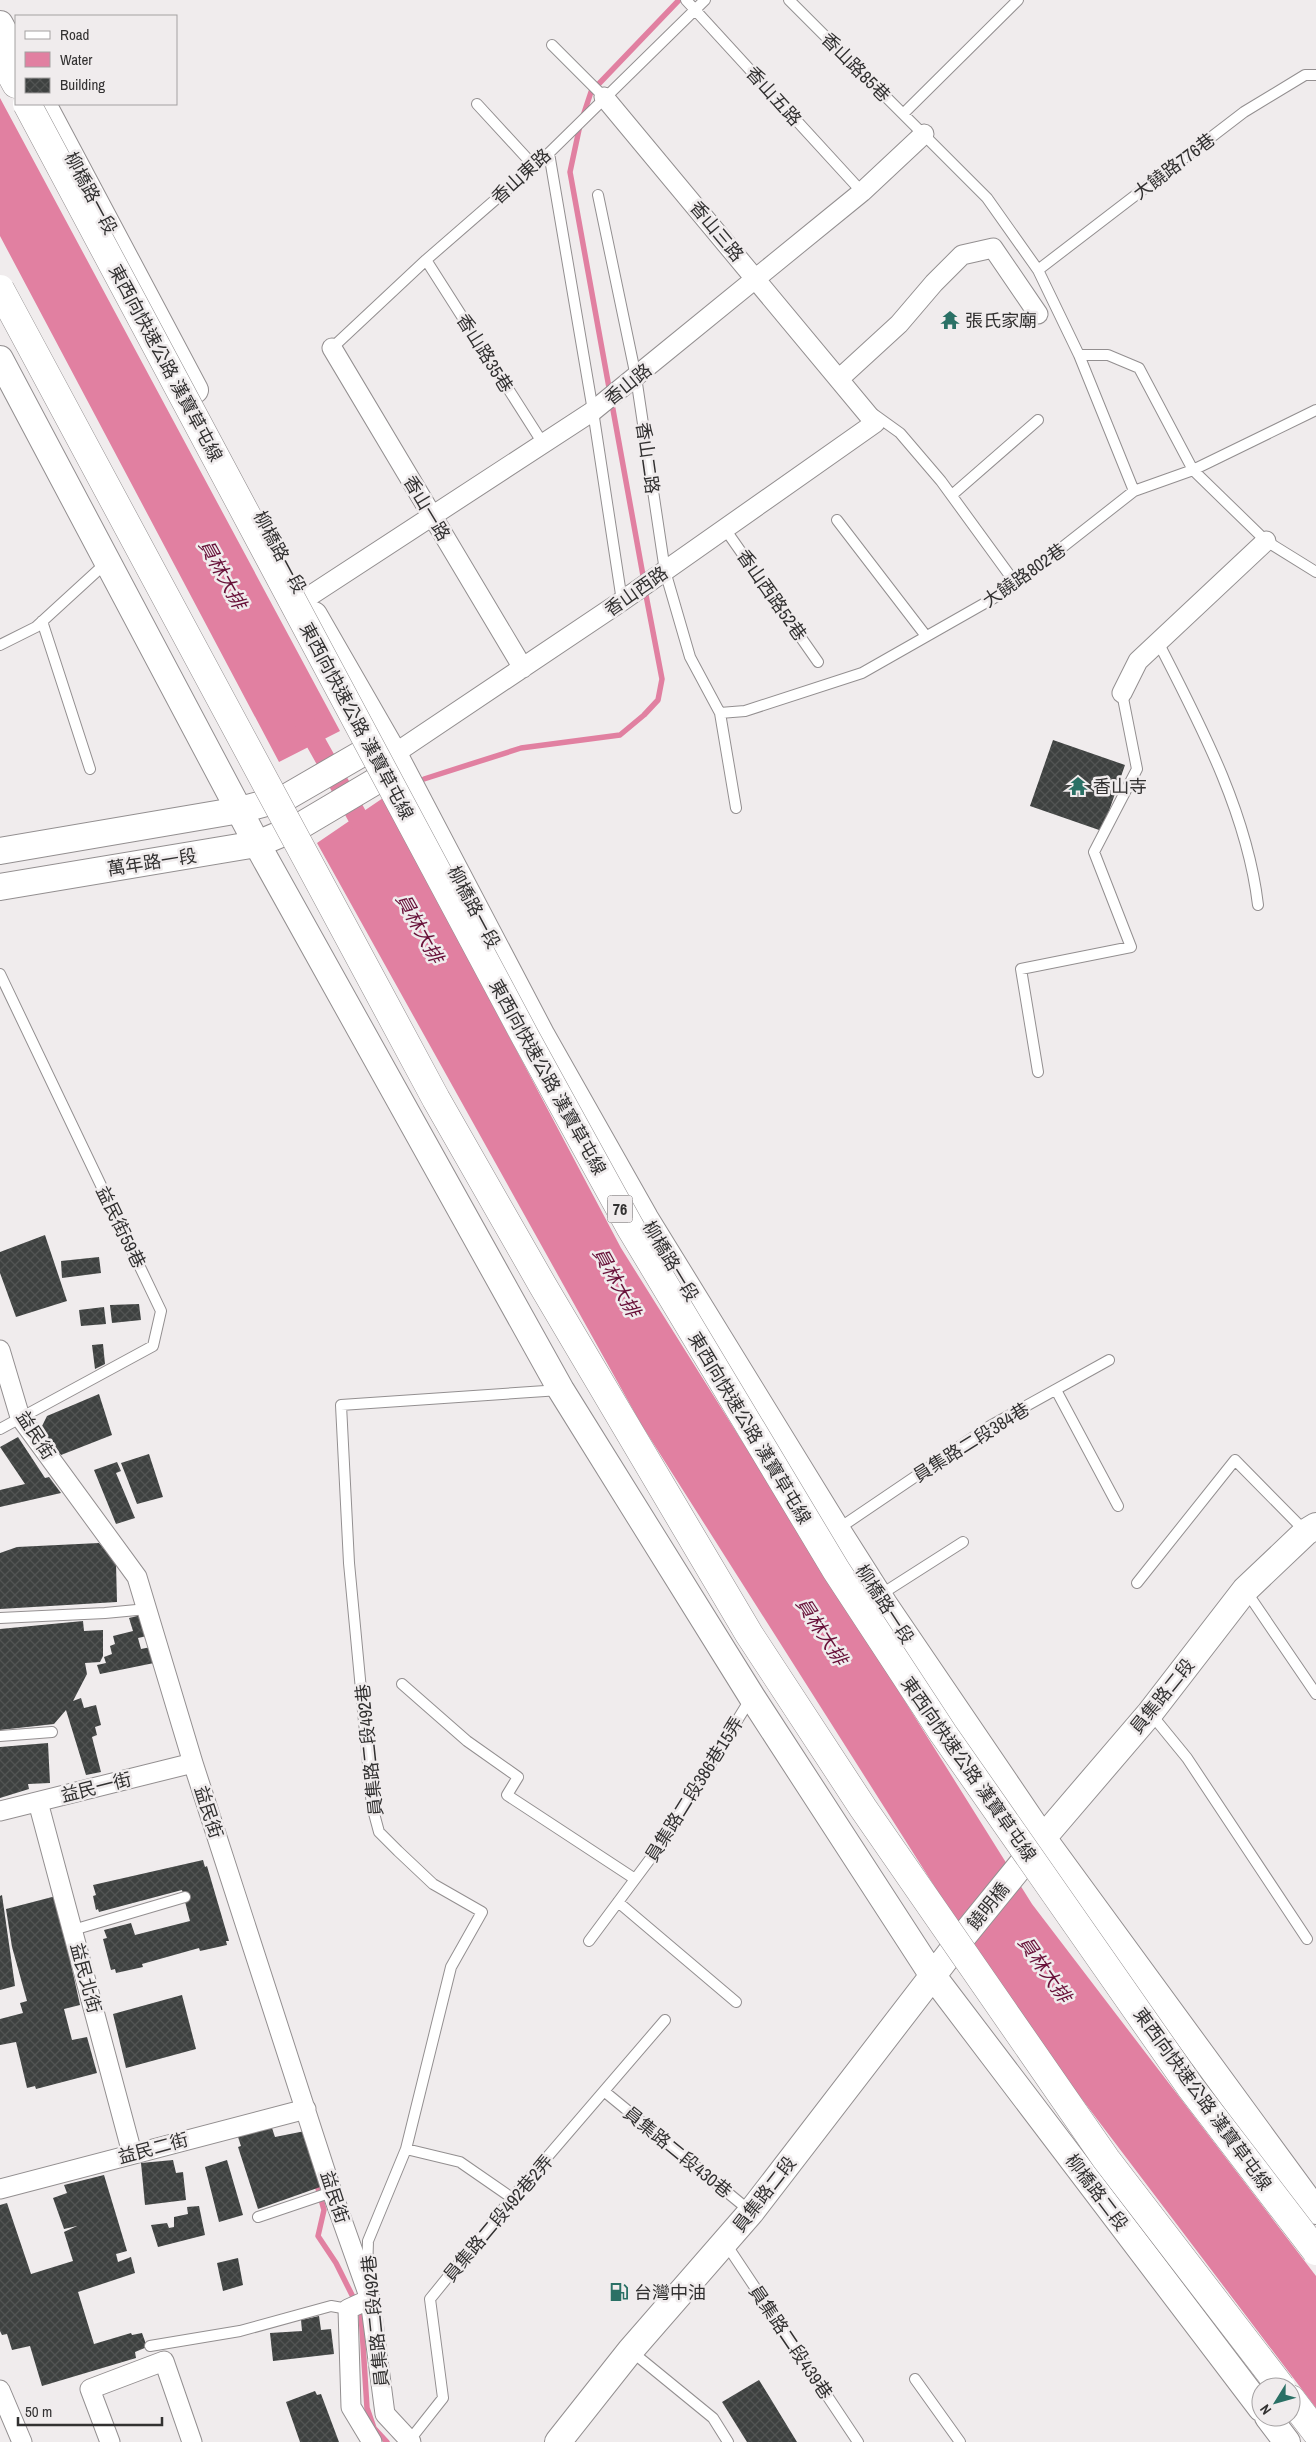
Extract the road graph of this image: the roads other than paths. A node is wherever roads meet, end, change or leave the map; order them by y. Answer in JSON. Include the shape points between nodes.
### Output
{"nodes":[{"id":1,"x":686,"y":0,"type":"edge"},
{"id":2,"x":705,"y":0,"type":"edge"},
{"id":3,"x":789,"y":0,"type":"edge"},
{"id":4,"x":1018,"y":0,"type":"edge"},
{"id":5,"x":695,"y":10,"type":"junction"},
{"id":6,"x":0,"y":24,"type":"edge"},
{"id":7,"x":552,"y":45,"type":"dead end"},
{"id":8,"x":15,"y":52,"type":"edge"},
{"id":9,"x":0,"y":54,"type":"edge"},
{"id":10,"x":1316,"y":75,"type":"edge"},
{"id":11,"x":15,"y":82,"type":"edge"},
{"id":12,"x":604,"y":97,"type":"junction"},
{"id":13,"x":477,"y":104,"type":"dead end"},
{"id":14,"x":28,"y":105,"type":"edge"},
{"id":15,"x":44,"y":105,"type":"edge"},
{"id":16,"x":903,"y":114,"type":"junction"},
{"id":17,"x":924,"y":134,"type":"junction"},
{"id":18,"x":548,"y":153,"type":"junction"},
{"id":19,"x":534,"y":166,"type":"junction"},
{"id":20,"x":862,"y":192,"type":"junction"},
{"id":21,"x":598,"y":195,"type":"dead end"},
{"id":22,"x":426,"y":260,"type":"junction"},
{"id":23,"x":1038,"y":270,"type":"junction"},
{"id":24,"x":757,"y":279,"type":"junction"},
{"id":25,"x":0,"y":289,"type":"edge"},
{"id":26,"x":1038,"y":314,"type":"dead end"},
{"id":27,"x":332,"y":348,"type":"joint"},
{"id":28,"x":1079,"y":355,"type":"junction"},
{"id":29,"x":0,"y":359,"type":"edge"},
{"id":30,"x":636,"y":378,"type":"junction"},
{"id":31,"x":839,"y":379,"type":"junction"},
{"id":32,"x":861,"y":406,"type":"junction"},
{"id":33,"x":1316,"y":410,"type":"edge"},
{"id":34,"x":593,"y":411,"type":"junction"},
{"id":35,"x":1038,"y":420,"type":"dead end"},
{"id":36,"x":875,"y":423,"type":"joint"},
{"id":37,"x":544,"y":445,"type":"junction"},
{"id":38,"x":1193,"y":470,"type":"junction"},
{"id":39,"x":1134,"y":491,"type":"junction"},
{"id":40,"x":952,"y":495,"type":"junction"},
{"id":41,"x":432,"y":516,"type":"junction"},
{"id":42,"x":837,"y":520,"type":"dead end"},
{"id":43,"x":725,"y":529,"type":"junction"},
{"id":44,"x":1266,"y":542,"type":"junction"},
{"id":45,"x":107,"y":561,"type":"junction"},
{"id":46,"x":665,"y":572,"type":"junction"},
{"id":47,"x":1316,"y":572,"type":"edge"},
{"id":48,"x":1016,"y":584,"type":"junction"},
{"id":49,"x":305,"y":599,"type":"junction"},
{"id":50,"x":622,"y":602,"type":"junction"},
{"id":51,"x":42,"y":621,"type":"junction"},
{"id":52,"x":926,"y":636,"type":"junction"},
{"id":53,"x":1158,"y":642,"type":"junction"},
{"id":54,"x":0,"y":645,"type":"edge"},
{"id":55,"x":818,"y":662,"type":"dead end"},
{"id":56,"x":524,"y":668,"type":"junction"},
{"id":57,"x":1122,"y":693,"type":"joint"},
{"id":58,"x":720,"y":713,"type":"junction"},
{"id":59,"x":394,"y":754,"type":"junction"},
{"id":60,"x":90,"y":769,"type":"dead end"},
{"id":61,"x":736,"y":808,"type":"dead end"},
{"id":62,"x":240,"y":810,"type":"junction"},
{"id":63,"x":257,"y":844,"type":"junction"},
{"id":64,"x":0,"y":851,"type":"edge"},
{"id":65,"x":0,"y":887,"type":"edge"},
{"id":66,"x":1258,"y":905,"type":"dead end"},
{"id":67,"x":0,"y":974,"type":"edge"},
{"id":68,"x":1038,"y":1072,"type":"dead end"},
{"id":69,"x":0,"y":1350,"type":"edge"},
{"id":70,"x":1108,"y":1360,"type":"dead end"},
{"id":71,"x":561,"y":1390,"type":"junction"},
{"id":72,"x":1056,"y":1390,"type":"junction"},
{"id":73,"x":20,"y":1417,"type":"junction"},
{"id":74,"x":0,"y":1429,"type":"edge"},
{"id":75,"x":1118,"y":1506,"type":"dead end"},
{"id":76,"x":1311,"y":1529,"type":"edge"},
{"id":77,"x":837,"y":1530,"type":"junction"},
{"id":78,"x":964,"y":1542,"type":"dead end"},
{"id":79,"x":1137,"y":1582,"type":"dead end"},
{"id":80,"x":1246,"y":1590,"type":"junction"},
{"id":81,"x":879,"y":1596,"type":"junction"},
{"id":82,"x":147,"y":1609,"type":"junction"},
{"id":83,"x":0,"y":1618,"type":"edge"},
{"id":84,"x":402,"y":1684,"type":"dead end"},
{"id":85,"x":1316,"y":1694,"type":"edge"},
{"id":86,"x":752,"y":1697,"type":"junction"},
{"id":87,"x":1150,"y":1713,"type":"junction"},
{"id":88,"x":52,"y":1732,"type":"dead end"},
{"id":89,"x":0,"y":1736,"type":"edge"},
{"id":90,"x":193,"y":1763,"type":"junction"},
{"id":91,"x":38,"y":1802,"type":"junction"},
{"id":92,"x":0,"y":1811,"type":"edge"},
{"id":93,"x":1043,"y":1838,"type":"junction"},
{"id":94,"x":1015,"y":1873,"type":"joint"},
{"id":95,"x":635,"y":1879,"type":"junction"},
{"id":96,"x":185,"y":1897,"type":"dead end"},
{"id":97,"x":618,"y":1902,"type":"junction"},
{"id":98,"x":73,"y":1930,"type":"junction"},
{"id":99,"x":961,"y":1939,"type":"joint"},
{"id":100,"x":1307,"y":1939,"type":"dead end"},
{"id":101,"x":589,"y":1942,"type":"dead end"},
{"id":102,"x":933,"y":1976,"type":"junction"},
{"id":103,"x":736,"y":2002,"type":"dead end"},
{"id":104,"x":666,"y":2020,"type":"dead end"},
{"id":105,"x":605,"y":2092,"type":"junction"},
{"id":106,"x":306,"y":2109,"type":"junction"},
{"id":107,"x":406,"y":2149,"type":"junction"},
{"id":108,"x":132,"y":2153,"type":"junction"},
{"id":109,"x":0,"y":2189,"type":"edge"},
{"id":110,"x":332,"y":2192,"type":"junction"},
{"id":111,"x":512,"y":2198,"type":"junction"},
{"id":112,"x":1316,"y":2211,"type":"edge"},
{"id":113,"x":751,"y":2212,"type":"junction"},
{"id":114,"x":258,"y":2217,"type":"dead end"},
{"id":115,"x":725,"y":2243,"type":"junction"},
{"id":116,"x":1316,"y":2251,"type":"edge"},
{"id":117,"x":370,"y":2299,"type":"junction"},
{"id":118,"x":348,"y":2309,"type":"junction"},
{"id":119,"x":150,"y":2346,"type":"dead end"},
{"id":120,"x":630,"y":2350,"type":"junction"},
{"id":121,"x":1273,"y":2377,"type":"edge"},
{"id":122,"x":915,"y":2379,"type":"dead end"},
{"id":123,"x":0,"y":2390,"type":"edge"},
{"id":124,"x":1251,"y":2395,"type":"edge"},
{"id":125,"x":1301,"y":2413,"type":"edge"},
{"id":126,"x":1276,"y":2427,"type":"edge"},
{"id":127,"x":1316,"y":2432,"type":"edge"},
{"id":128,"x":410,"y":2441,"type":"edge"},
{"id":129,"x":22,"y":2442,"type":"edge"},
{"id":130,"x":110,"y":2442,"type":"edge"},
{"id":131,"x":192,"y":2442,"type":"edge"},
{"id":132,"x":372,"y":2442,"type":"edge"},
{"id":133,"x":558,"y":2442,"type":"edge"},
{"id":134,"x":728,"y":2442,"type":"edge"},
{"id":135,"x":858,"y":2442,"type":"edge"},
{"id":136,"x":960,"y":2442,"type":"edge"},
{"id":137,"x":1287,"y":2442,"type":"edge"}],
"edges":[{"from":1,"to":5,"type":"lane","name":"香山五路"},
{"from":2,"to":5,"type":"lane","name":"香山東路"},
{"from":3,"to":16,"type":"lane","name":"香山路85巷"},
{"from":4,"to":16,"type":"lane"},
{"from":5,"to":12,"type":"lane","name":"香山東路"},
{"from":5,"to":20,"type":"lane","name":"香山五路"},
{"from":6,"to":8,"type":"main road"},
{"from":7,"to":12,"type":"lane","name":"香山三路"},
{"from":9,"to":11,"type":"highway"},
{"from":10,"to":23,"type":"lane","name":"大饒路776巷","via":[[1304,75],[1244,112]]},
{"from":12,"to":18,"type":"lane","name":"香山東路"},
{"from":12,"to":24,"type":"street","name":"香山三路"},
{"from":13,"to":19,"type":"lane"},
{"from":14,"to":116,"type":"highway","name":"東西向快速公路 漢寶草屯線","number":"76","bridge":true,"via":[[630,1227],[836,1570],[942,1733],[1180,2072]]},
{"from":15,"to":49,"type":"main road","name":"柳橋路一段"},
{"from":16,"to":17,"type":"lane","name":"香山路85巷"},
{"from":17,"to":20,"type":"street","name":"香山路"},
{"from":17,"to":23,"type":"lane","name":"香山路85巷","via":[[987,198]]},
{"from":18,"to":19,"type":"lane","name":"香山東路"},
{"from":18,"to":34,"type":"lane"},
{"from":19,"to":22,"type":"lane","name":"香山東路"},
{"from":20,"to":24,"type":"street","name":"香山路"},
{"from":21,"to":30,"type":"lane","name":"香山二路"},
{"from":22,"to":27,"type":"lane","name":"香山東路"},
{"from":22,"to":37,"type":"lane","name":"香山路35巷"},
{"from":23,"to":28,"type":"lane","name":"香山路85巷"},
{"from":24,"to":30,"type":"street","name":"香山路"},
{"from":24,"to":31,"type":"street","name":"香山三路"},
{"from":25,"to":121,"type":"highway","bridge":true,"via":[[436,1099],[749,1634],[874,1824],[1078,2118]]},
{"from":26,"to":31,"type":"street","via":[[993,248],[962,255],[899,324]]},
{"from":27,"to":41,"type":"street","name":"香山一路"},
{"from":28,"to":38,"type":"lane","via":[[1108,355],[1139,368]]},
{"from":28,"to":39,"type":"lane","name":"香山路85巷"},
{"from":29,"to":45,"type":"main road"},
{"from":30,"to":34,"type":"street","name":"香山路"},
{"from":30,"to":46,"type":"lane","name":"香山二路"},
{"from":31,"to":32,"type":"street","name":"香山三路"},
{"from":32,"to":36,"type":"street","name":"香山三路"},
{"from":32,"to":40,"type":"lane","via":[[900,433]]},
{"from":33,"to":38,"type":"lane","name":"大饒路802巷"},
{"from":34,"to":37,"type":"street","name":"香山路"},
{"from":34,"to":50,"type":"lane"},
{"from":35,"to":40,"type":"lane"},
{"from":36,"to":43,"type":"street","name":"香山西路"},
{"from":37,"to":41,"type":"street","name":"香山路"},
{"from":38,"to":39,"type":"lane","name":"大饒路802巷"},
{"from":38,"to":44,"type":"lane"},
{"from":39,"to":48,"type":"lane","name":"大饒路802巷"},
{"from":40,"to":48,"type":"lane"},
{"from":41,"to":49,"type":"street","name":"香山路"},
{"from":41,"to":56,"type":"street","name":"香山一路"},
{"from":42,"to":52,"type":"lane"},
{"from":43,"to":46,"type":"street","name":"香山西路"},
{"from":43,"to":55,"type":"lane","name":"香山西路52巷"},
{"from":44,"to":47,"type":"lane"},
{"from":44,"to":53,"type":"street"},
{"from":45,"to":51,"type":"lane"},
{"from":45,"to":62,"type":"main road"},
{"from":46,"to":50,"type":"street","name":"香山西路"},
{"from":46,"to":58,"type":"lane","name":"香山二路","via":[[690,657]]},
{"from":48,"to":52,"type":"lane","name":"大饒路802巷"},
{"from":49,"to":59,"type":"main road","name":"柳橋路一段"},
{"from":50,"to":56,"type":"street","name":"香山西路"},
{"from":51,"to":54,"type":"lane"},
{"from":51,"to":60,"type":"lane"},
{"from":52,"to":58,"type":"lane","name":"大饒路802巷","via":[[862,673],[745,711]]},
{"from":53,"to":57,"type":"street","via":[[1138,660]]},
{"from":53,"to":66,"type":"lane","via":[[1225,783],[1254,877]]},
{"from":56,"to":59,"type":"street","name":"香山西路"},
{"from":57,"to":68,"type":"lane","via":[[1137,769],[1094,852],[1130,947],[1021,969]]},
{"from":58,"to":61,"type":"lane","name":"香山二路"},
{"from":59,"to":62,"type":"main road","name":"萬年路一段","via":[[361,754],[285,798]]},
{"from":59,"to":63,"type":"main road","name":"萬年路一段","via":[[376,782],[300,826]]},
{"from":59,"to":77,"type":"main road","name":"柳橋路一段","via":[[542,1036],[645,1218]]},
{"from":62,"to":63,"type":"main road"},
{"from":62,"to":64,"type":"main road","name":"萬年路一段"},
{"from":63,"to":65,"type":"main road","name":"萬年路一段"},
{"from":63,"to":71,"type":"main road"},
{"from":67,"to":73,"type":"lane","name":"益民街59巷","via":[[161,1311],[153,1346]]},
{"from":69,"to":73,"type":"street","name":"益民街"},
{"from":70,"to":72,"type":"lane","name":"員集路二段384巷"},
{"from":71,"to":86,"type":"main road"},
{"from":71,"to":107,"type":"lane","name":"員集路二段492巷","via":[[341,1405],[349,1563],[372,1806],[379,1832],[433,1884],[482,1912],[451,1967]]},
{"from":72,"to":75,"type":"lane"},
{"from":72,"to":77,"type":"lane","name":"員集路二段384巷","via":[[990,1426]]},
{"from":73,"to":74,"type":"lane","name":"益民街59巷"},
{"from":73,"to":82,"type":"street","name":"益民街","via":[[137,1576]]},
{"from":76,"to":79,"type":"lane","via":[[1235,1460]]},
{"from":76,"to":80,"type":"main road","name":"員集路二段"},
{"from":77,"to":81,"type":"main road","name":"柳橋路一段"},
{"from":78,"to":81,"type":"lane"},
{"from":80,"to":85,"type":"lane"},
{"from":80,"to":87,"type":"main road","name":"員集路二段"},
{"from":81,"to":93,"type":"main road","name":"柳橋路一段"},
{"from":82,"to":83,"type":"lane"},
{"from":82,"to":90,"type":"street","name":"益民街"},
{"from":84,"to":95,"type":"lane","name":"員集路二段386巷15弄","via":[[467,1741],[518,1776],[507,1795]]},
{"from":86,"to":95,"type":"lane","name":"員集路二段386巷15弄","via":[[660,1847]]},
{"from":86,"to":102,"type":"main road"},
{"from":87,"to":93,"type":"main road","name":"員集路二段"},
{"from":87,"to":100,"type":"lane","via":[[1187,1758]]},
{"from":88,"to":89,"type":"lane"},
{"from":90,"to":91,"type":"street","name":"益民一街"},
{"from":90,"to":106,"type":"street","name":"益民街"},
{"from":91,"to":92,"type":"street","name":"益民一街"},
{"from":91,"to":98,"type":"street","name":"益民北街"},
{"from":93,"to":94,"type":"main road","name":"員集路二段"},
{"from":93,"to":112,"type":"main road"},
{"from":94,"to":99,"type":"main road","name":"饒明橋"},
{"from":95,"to":97,"type":"lane","name":"員集路二段386巷15弄"},
{"from":96,"to":98,"type":"lane"},
{"from":97,"to":101,"type":"lane","name":"員集路二段386巷15弄"},
{"from":97,"to":103,"type":"lane"},
{"from":98,"to":108,"type":"street","name":"益民北街"},
{"from":99,"to":102,"type":"main road","name":"員集路二段"},
{"from":102,"to":113,"type":"main road","name":"員集路二段"},
{"from":102,"to":124,"type":"main road","name":"柳橋路二段"},
{"from":104,"to":105,"type":"lane","name":"員集路二段492巷2弄"},
{"from":105,"to":111,"type":"lane","name":"員集路二段492巷2弄"},
{"from":105,"to":113,"type":"lane","name":"員集路二段430巷"},
{"from":106,"to":108,"type":"street","name":"益民二街"},
{"from":106,"to":110,"type":"street","name":"益民街"},
{"from":107,"to":111,"type":"lane","via":[[460,2162]]},
{"from":107,"to":117,"type":"lane","name":"員集路二段492巷","via":[[368,2241],[366,2264]]},
{"from":108,"to":109,"type":"street","name":"益民二街"},
{"from":110,"to":114,"type":"lane"},
{"from":110,"to":117,"type":"street","name":"益民街"},
{"from":111,"to":128,"type":"lane","name":"員集路二段492巷2弄","via":[[430,2299],[443,2398]]},
{"from":113,"to":115,"type":"main road","name":"員集路二段"},
{"from":115,"to":120,"type":"main road","name":"員集路二段"},
{"from":115,"to":135,"type":"lane","name":"員集路二段439巷"},
{"from":117,"to":118,"type":"street"},
{"from":117,"to":128,"type":"street","name":"員集路二段492巷","via":[[385,2414]]},
{"from":118,"to":119,"type":"lane","via":[[331,2306],[240,2331]]},
{"from":118,"to":132,"type":"street","name":"員集路二段492巷","via":[[351,2407]]},
{"from":120,"to":133,"type":"main road","name":"員集路二段"},
{"from":120,"to":134,"type":"lane","via":[[713,2418]]},
{"from":122,"to":136,"type":"lane"},
{"from":123,"to":129,"type":"street"},
{"from":125,"to":127,"type":"highway"},
{"from":126,"to":137,"type":"main road"},
{"from":130,"to":131,"type":"street","via":[[90,2389],[164,2361]]}]}
